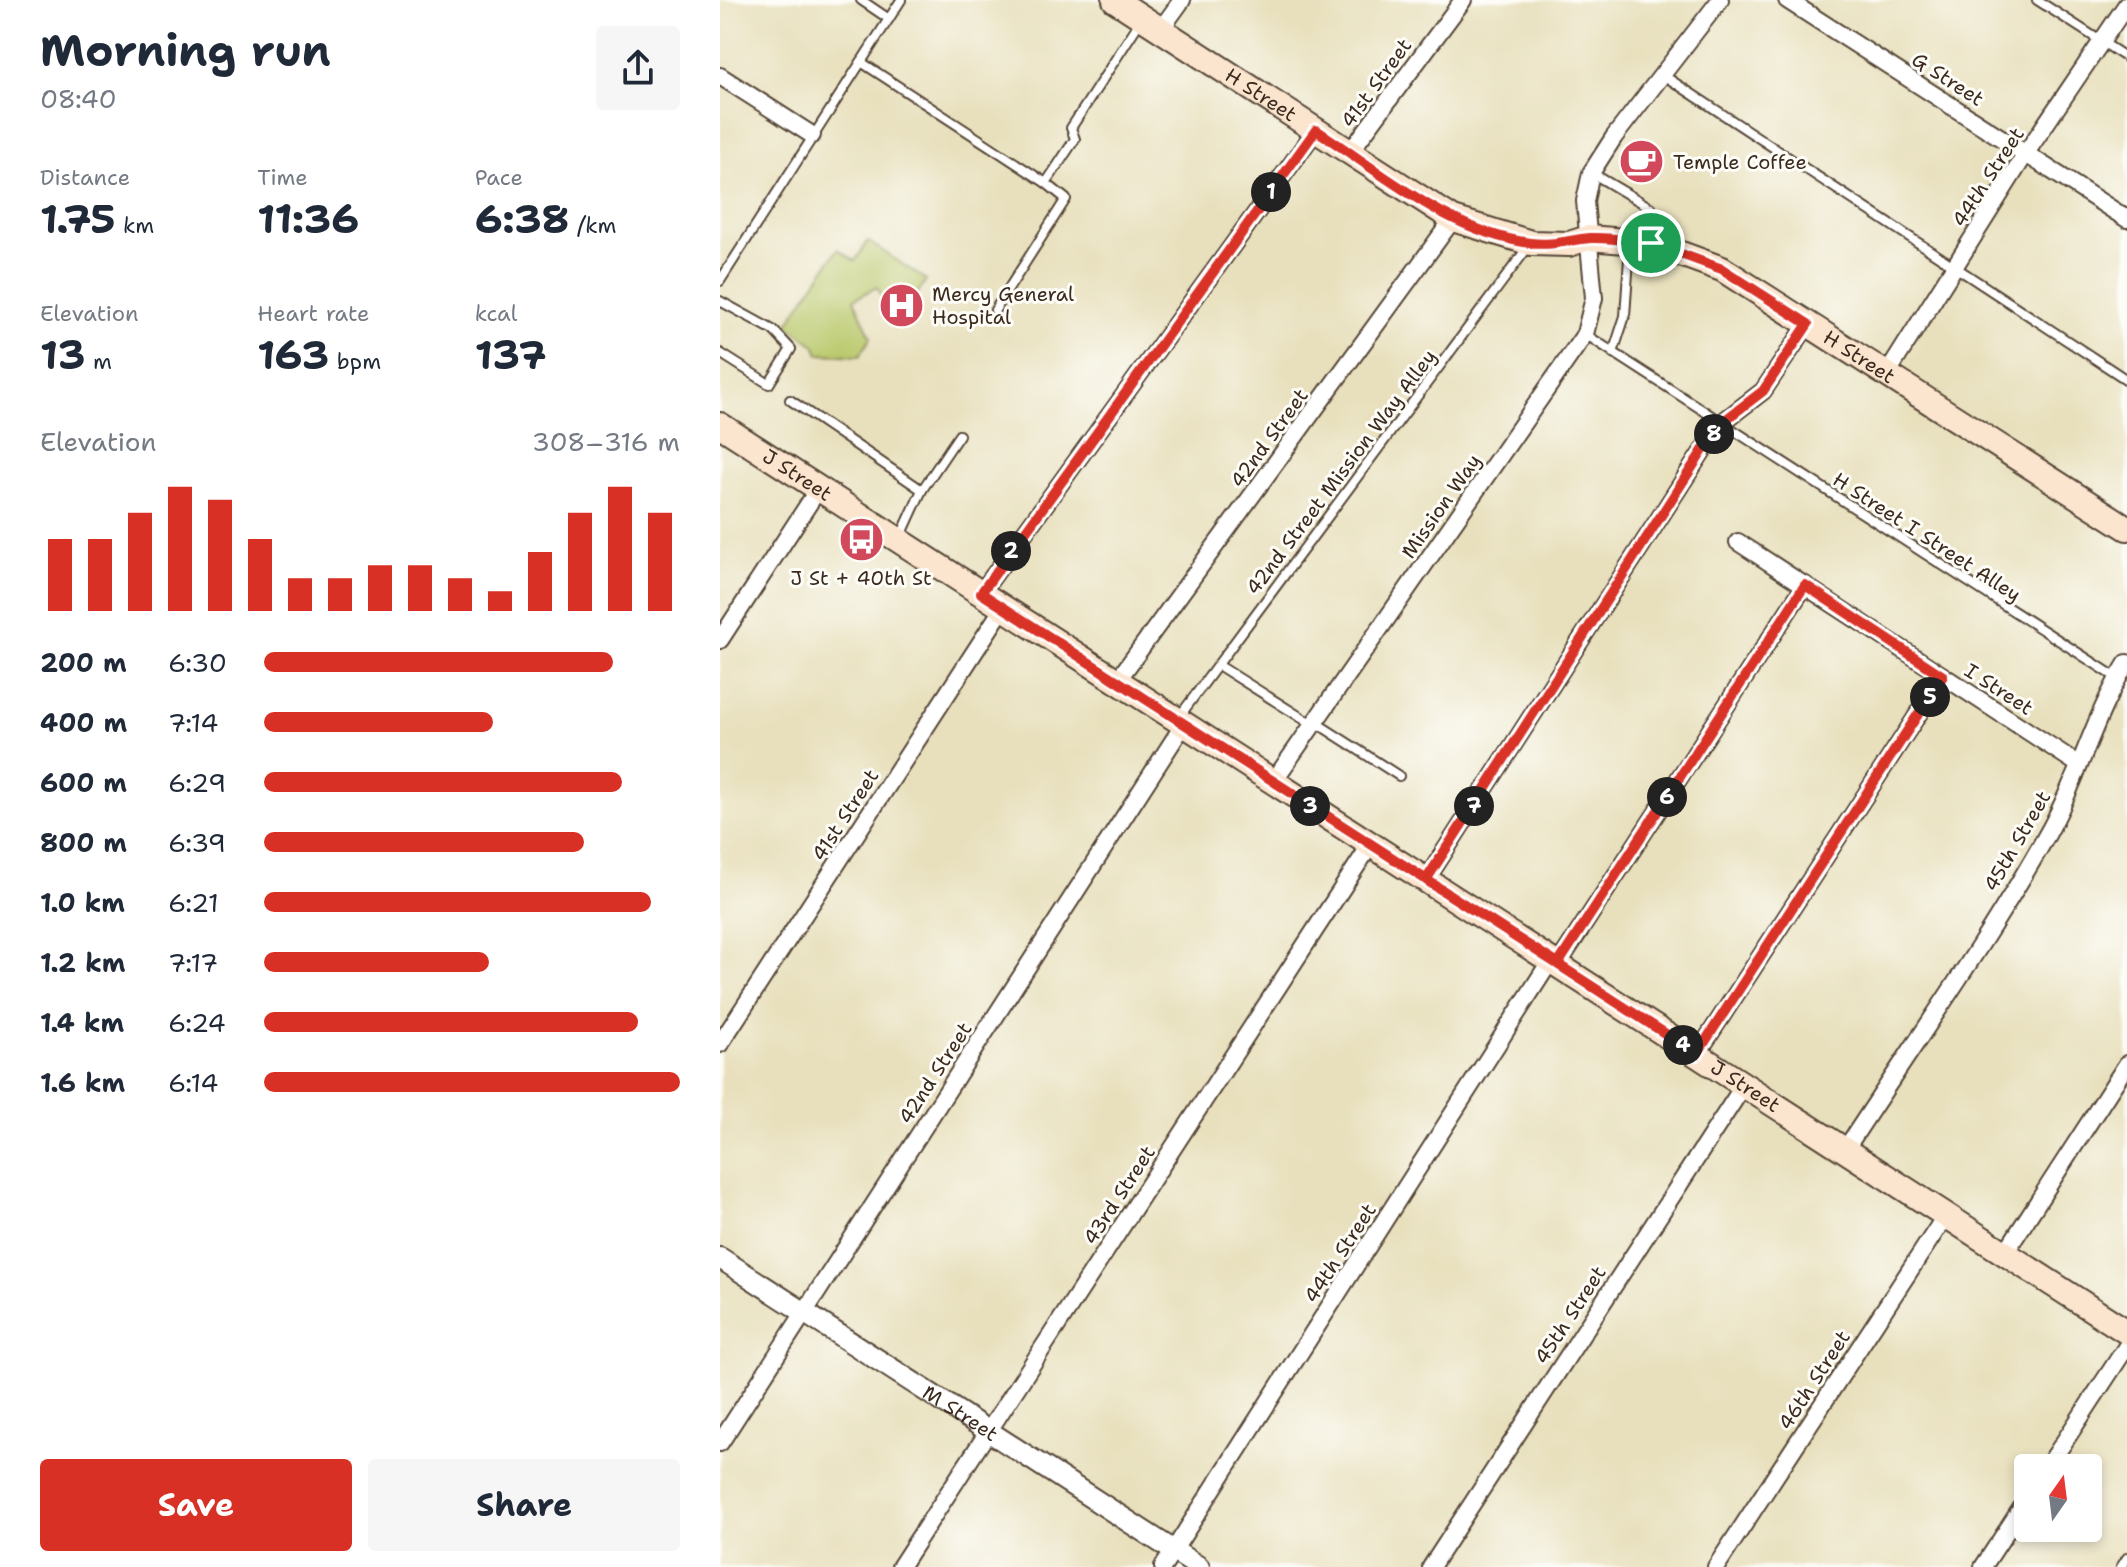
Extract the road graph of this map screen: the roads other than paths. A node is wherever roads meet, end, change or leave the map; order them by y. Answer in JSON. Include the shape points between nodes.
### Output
{"nodes":[{"id":1,"x":861,"y":0,"type":"edge"},
{"id":2,"x":901,"y":0,"type":"edge"},
{"id":3,"x":1115,"y":0,"type":"edge"},
{"id":4,"x":1182,"y":0,"type":"edge"},
{"id":5,"x":1463,"y":0,"type":"edge"},
{"id":6,"x":1720,"y":0,"type":"edge"},
{"id":7,"x":1787,"y":0,"type":"edge"},
{"id":8,"x":2037,"y":0,"type":"edge"},
{"id":9,"x":2127,"y":4,"type":"edge"},
{"id":10,"x":889,"y":19,"type":"junction"},
{"id":11,"x":1152,"y":23,"type":"junction"},
{"id":12,"x":2103,"y":43,"type":"junction"},
{"id":13,"x":2127,"y":58,"type":"edge"},
{"id":14,"x":861,"y":62,"type":"junction"},
{"id":15,"x":1663,"y":75,"type":"junction"},
{"id":16,"x":720,"y":76,"type":"edge"},
{"id":17,"x":1316,"y":130,"type":"junction"},
{"id":18,"x":812,"y":135,"type":"junction"},
{"id":19,"x":1350,"y":152,"type":"junction"},
{"id":20,"x":2026,"y":153,"type":"junction"},
{"id":21,"x":1591,"y":173,"type":"junction"},
{"id":22,"x":1046,"y":183,"type":"junction"},
{"id":23,"x":1453,"y":219,"type":"junction"},
{"id":24,"x":2127,"y":219,"type":"edge"},
{"id":25,"x":1588,"y":238,"type":"junction"},
{"id":26,"x":1641,"y":242,"type":"junction"},
{"id":27,"x":1531,"y":243,"type":"junction"},
{"id":28,"x":1954,"y":266,"type":"junction"},
{"id":29,"x":720,"y":281,"type":"edge"},
{"id":30,"x":720,"y":301,"type":"edge"},
{"id":31,"x":995,"y":310,"type":"dead end"},
{"id":32,"x":1808,"y":324,"type":"junction"},
{"id":33,"x":1585,"y":334,"type":"junction"},
{"id":34,"x":720,"y":353,"type":"edge"},
{"id":35,"x":1613,"y":353,"type":"junction"},
{"id":36,"x":1887,"y":374,"type":"junction"},
{"id":37,"x":2127,"y":380,"type":"edge"},
{"id":38,"x":790,"y":400,"type":"dead end"},
{"id":39,"x":1720,"y":424,"type":"junction"},
{"id":40,"x":720,"y":425,"type":"edge"},
{"id":41,"x":959,"y":435,"type":"dead end"},
{"id":42,"x":819,"y":488,"type":"junction"},
{"id":43,"x":922,"y":490,"type":"junction"},
{"id":44,"x":2127,"y":528,"type":"edge"},
{"id":45,"x":900,"y":541,"type":"junction"},
{"id":46,"x":1738,"y":542,"type":"dead end"},
{"id":47,"x":1805,"y":585,"type":"junction"},
{"id":48,"x":981,"y":593,"type":"junction"},
{"id":49,"x":1003,"y":608,"type":"junction"},
{"id":50,"x":720,"y":640,"type":"edge"},
{"id":51,"x":2127,"y":663,"type":"edge"},
{"id":52,"x":1218,"y":665,"type":"junction"},
{"id":53,"x":1943,"y":676,"type":"junction"},
{"id":54,"x":2117,"y":678,"type":"junction"},
{"id":55,"x":1117,"y":681,"type":"junction"},
{"id":56,"x":1180,"y":722,"type":"junction"},
{"id":57,"x":1314,"y":724,"type":"junction"},
{"id":58,"x":2078,"y":764,"type":"junction"},
{"id":59,"x":1399,"y":776,"type":"dead end"},
{"id":60,"x":1273,"y":782,"type":"junction"},
{"id":61,"x":1371,"y":844,"type":"junction"},
{"id":62,"x":1426,"y":880,"type":"junction"},
{"id":63,"x":1555,"y":962,"type":"junction"},
{"id":64,"x":720,"y":1044,"type":"edge"},
{"id":65,"x":1697,"y":1054,"type":"junction"},
{"id":66,"x":2127,"y":1064,"type":"edge"},
{"id":67,"x":1744,"y":1085,"type":"junction"},
{"id":68,"x":1845,"y":1150,"type":"junction"},
{"id":69,"x":1946,"y":1215,"type":"junction"},
{"id":70,"x":2005,"y":1253,"type":"junction"},
{"id":71,"x":720,"y":1258,"type":"edge"},
{"id":72,"x":804,"y":1312,"type":"junction"},
{"id":73,"x":2127,"y":1332,"type":"edge"},
{"id":74,"x":2127,"y":1346,"type":"edge"},
{"id":75,"x":990,"y":1432,"type":"junction"},
{"id":76,"x":720,"y":1443,"type":"edge"},
{"id":77,"x":2056,"y":1454,"type":"edge"},
{"id":78,"x":2014,"y":1519,"type":"edge"},
{"id":79,"x":2127,"y":1558,"type":"edge"},
{"id":80,"x":1168,"y":1559,"type":"edge"},
{"id":81,"x":900,"y":1567,"type":"edge"},
{"id":82,"x":1199,"y":1567,"type":"edge"},
{"id":83,"x":1431,"y":1567,"type":"edge"},
{"id":84,"x":1716,"y":1567,"type":"edge"},
{"id":85,"x":1983,"y":1567,"type":"edge"},
{"id":86,"x":2121,"y":1567,"type":"edge"}],
"edges":[{"from":1,"to":10,"type":"lane"},
{"from":2,"to":10,"type":"lane"},
{"from":3,"to":11,"type":"main road","name":"H Street"},
{"from":4,"to":11,"type":"street"},
{"from":5,"to":19,"type":"street","name":"41st Street"},
{"from":6,"to":15,"type":"street"},
{"from":7,"to":20,"type":"street","name":"G Street"},
{"from":8,"to":12,"type":"lane"},
{"from":9,"to":12,"type":"street","name":"44th Street"},
{"from":10,"to":14,"type":"lane"},
{"from":11,"to":17,"type":"main road","name":"H Street"},
{"from":11,"to":22,"type":"lane","via":[[1071,128],[1075,139]]},
{"from":12,"to":13,"type":"lane"},
{"from":12,"to":20,"type":"street","name":"44th Street"},
{"from":14,"to":18,"type":"lane"},
{"from":14,"to":22,"type":"lane"},
{"from":15,"to":21,"type":"street"},
{"from":15,"to":28,"type":"lane"},
{"from":16,"to":18,"type":"street"},
{"from":17,"to":19,"type":"main road","name":"H Street"},
{"from":17,"to":48,"type":"street","name":"41st Street"},
{"from":18,"to":29,"type":"lane"},
{"from":19,"to":23,"type":"main road","name":"H Street"},
{"from":20,"to":24,"type":"street","name":"G Street"},
{"from":20,"to":28,"type":"street","name":"44th Street"},
{"from":21,"to":25,"type":"street","via":[[1585,201]]},
{"from":21,"to":26,"type":"lane","via":[[1651,208]]},
{"from":22,"to":31,"type":"lane","via":[[1066,199]]},
{"from":23,"to":27,"type":"main road","name":"H Street"},
{"from":23,"to":55,"type":"street","name":"42nd Street"},
{"from":25,"to":26,"type":"main road","name":"H Street"},
{"from":25,"to":27,"type":"main road","name":"H Street","via":[[1569,244]]},
{"from":25,"to":33,"type":"street","name":"Mission Way","via":[[1594,306]]},
{"from":26,"to":32,"type":"main road","name":"H Street","via":[[1712,264]]},
{"from":26,"to":35,"type":"lane"},
{"from":27,"to":52,"type":"lane","name":"42nd Street Mission Way Alley"},
{"from":28,"to":36,"type":"street","name":"44th Street"},
{"from":28,"to":37,"type":"lane"},
{"from":30,"to":34,"type":"lane","via":[[773,330],[791,349],[769,384]]},
{"from":32,"to":36,"type":"main road","name":"H Street"},
{"from":32,"to":39,"type":"street","via":[[1763,391]]},
{"from":33,"to":35,"type":"lane","name":"H Street I Street Alley"},
{"from":33,"to":57,"type":"street","name":"Mission Way"},
{"from":35,"to":39,"type":"lane","name":"H Street I Street Alley"},
{"from":36,"to":44,"type":"main road","name":"H Street"},
{"from":38,"to":43,"type":"lane"},
{"from":39,"to":54,"type":"lane","name":"H Street I Street Alley"},
{"from":39,"to":62,"type":"street"},
{"from":40,"to":42,"type":"main road","name":"J Street"},
{"from":41,"to":43,"type":"lane"},
{"from":42,"to":45,"type":"main road","name":"J Street"},
{"from":42,"to":50,"type":"street"},
{"from":43,"to":45,"type":"lane"},
{"from":45,"to":48,"type":"main road","name":"J Street"},
{"from":46,"to":47,"type":"street","name":"I Street"},
{"from":47,"to":53,"type":"street","name":"I Street"},
{"from":47,"to":63,"type":"street","name":"44th Street"},
{"from":48,"to":49,"type":"main road","name":"J Street"},
{"from":49,"to":55,"type":"main road","name":"J Street"},
{"from":49,"to":64,"type":"street","name":"41st Street"},
{"from":51,"to":54,"type":"street","name":"45th Street"},
{"from":52,"to":56,"type":"lane","name":"42nd Street Mission Way Alley"},
{"from":52,"to":57,"type":"lane"},
{"from":53,"to":58,"type":"street","name":"I Street"},
{"from":53,"to":65,"type":"street"},
{"from":54,"to":58,"type":"street","name":"45th Street"},
{"from":55,"to":56,"type":"main road","name":"J Street"},
{"from":56,"to":60,"type":"main road","name":"J Street"},
{"from":56,"to":72,"type":"street","name":"42nd Street"},
{"from":57,"to":59,"type":"lane"},
{"from":57,"to":60,"type":"street","name":"Mission Way"},
{"from":58,"to":68,"type":"street","name":"45th Street","via":[[2038,851]]},
{"from":60,"to":61,"type":"main road","name":"J Street"},
{"from":61,"to":62,"type":"main road","name":"J Street"},
{"from":61,"to":75,"type":"street","name":"43rd Street"},
{"from":62,"to":63,"type":"main road","name":"J Street"},
{"from":63,"to":65,"type":"main road","name":"J Street"},
{"from":63,"to":80,"type":"street","name":"44th Street"},
{"from":65,"to":67,"type":"main road","name":"J Street"},
{"from":66,"to":70,"type":"street"},
{"from":67,"to":68,"type":"main road","name":"J Street"},
{"from":67,"to":83,"type":"street","name":"45th Street"},
{"from":68,"to":69,"type":"main road","name":"J Street"},
{"from":69,"to":70,"type":"main road","name":"J Street"},
{"from":69,"to":84,"type":"street","name":"46th Street"},
{"from":70,"to":73,"type":"main road","name":"J Street"},
{"from":71,"to":72,"type":"street","name":"M Street"},
{"from":72,"to":75,"type":"street","name":"M Street"},
{"from":72,"to":76,"type":"street","name":"42nd Street"},
{"from":74,"to":77,"type":"street"},
{"from":75,"to":80,"type":"street","name":"M Street"},
{"from":75,"to":81,"type":"street","name":"43rd Street"},
{"from":78,"to":85,"type":"street"},
{"from":79,"to":86,"type":"lane"},
{"from":80,"to":82,"type":"street","name":"M Street"}]}
